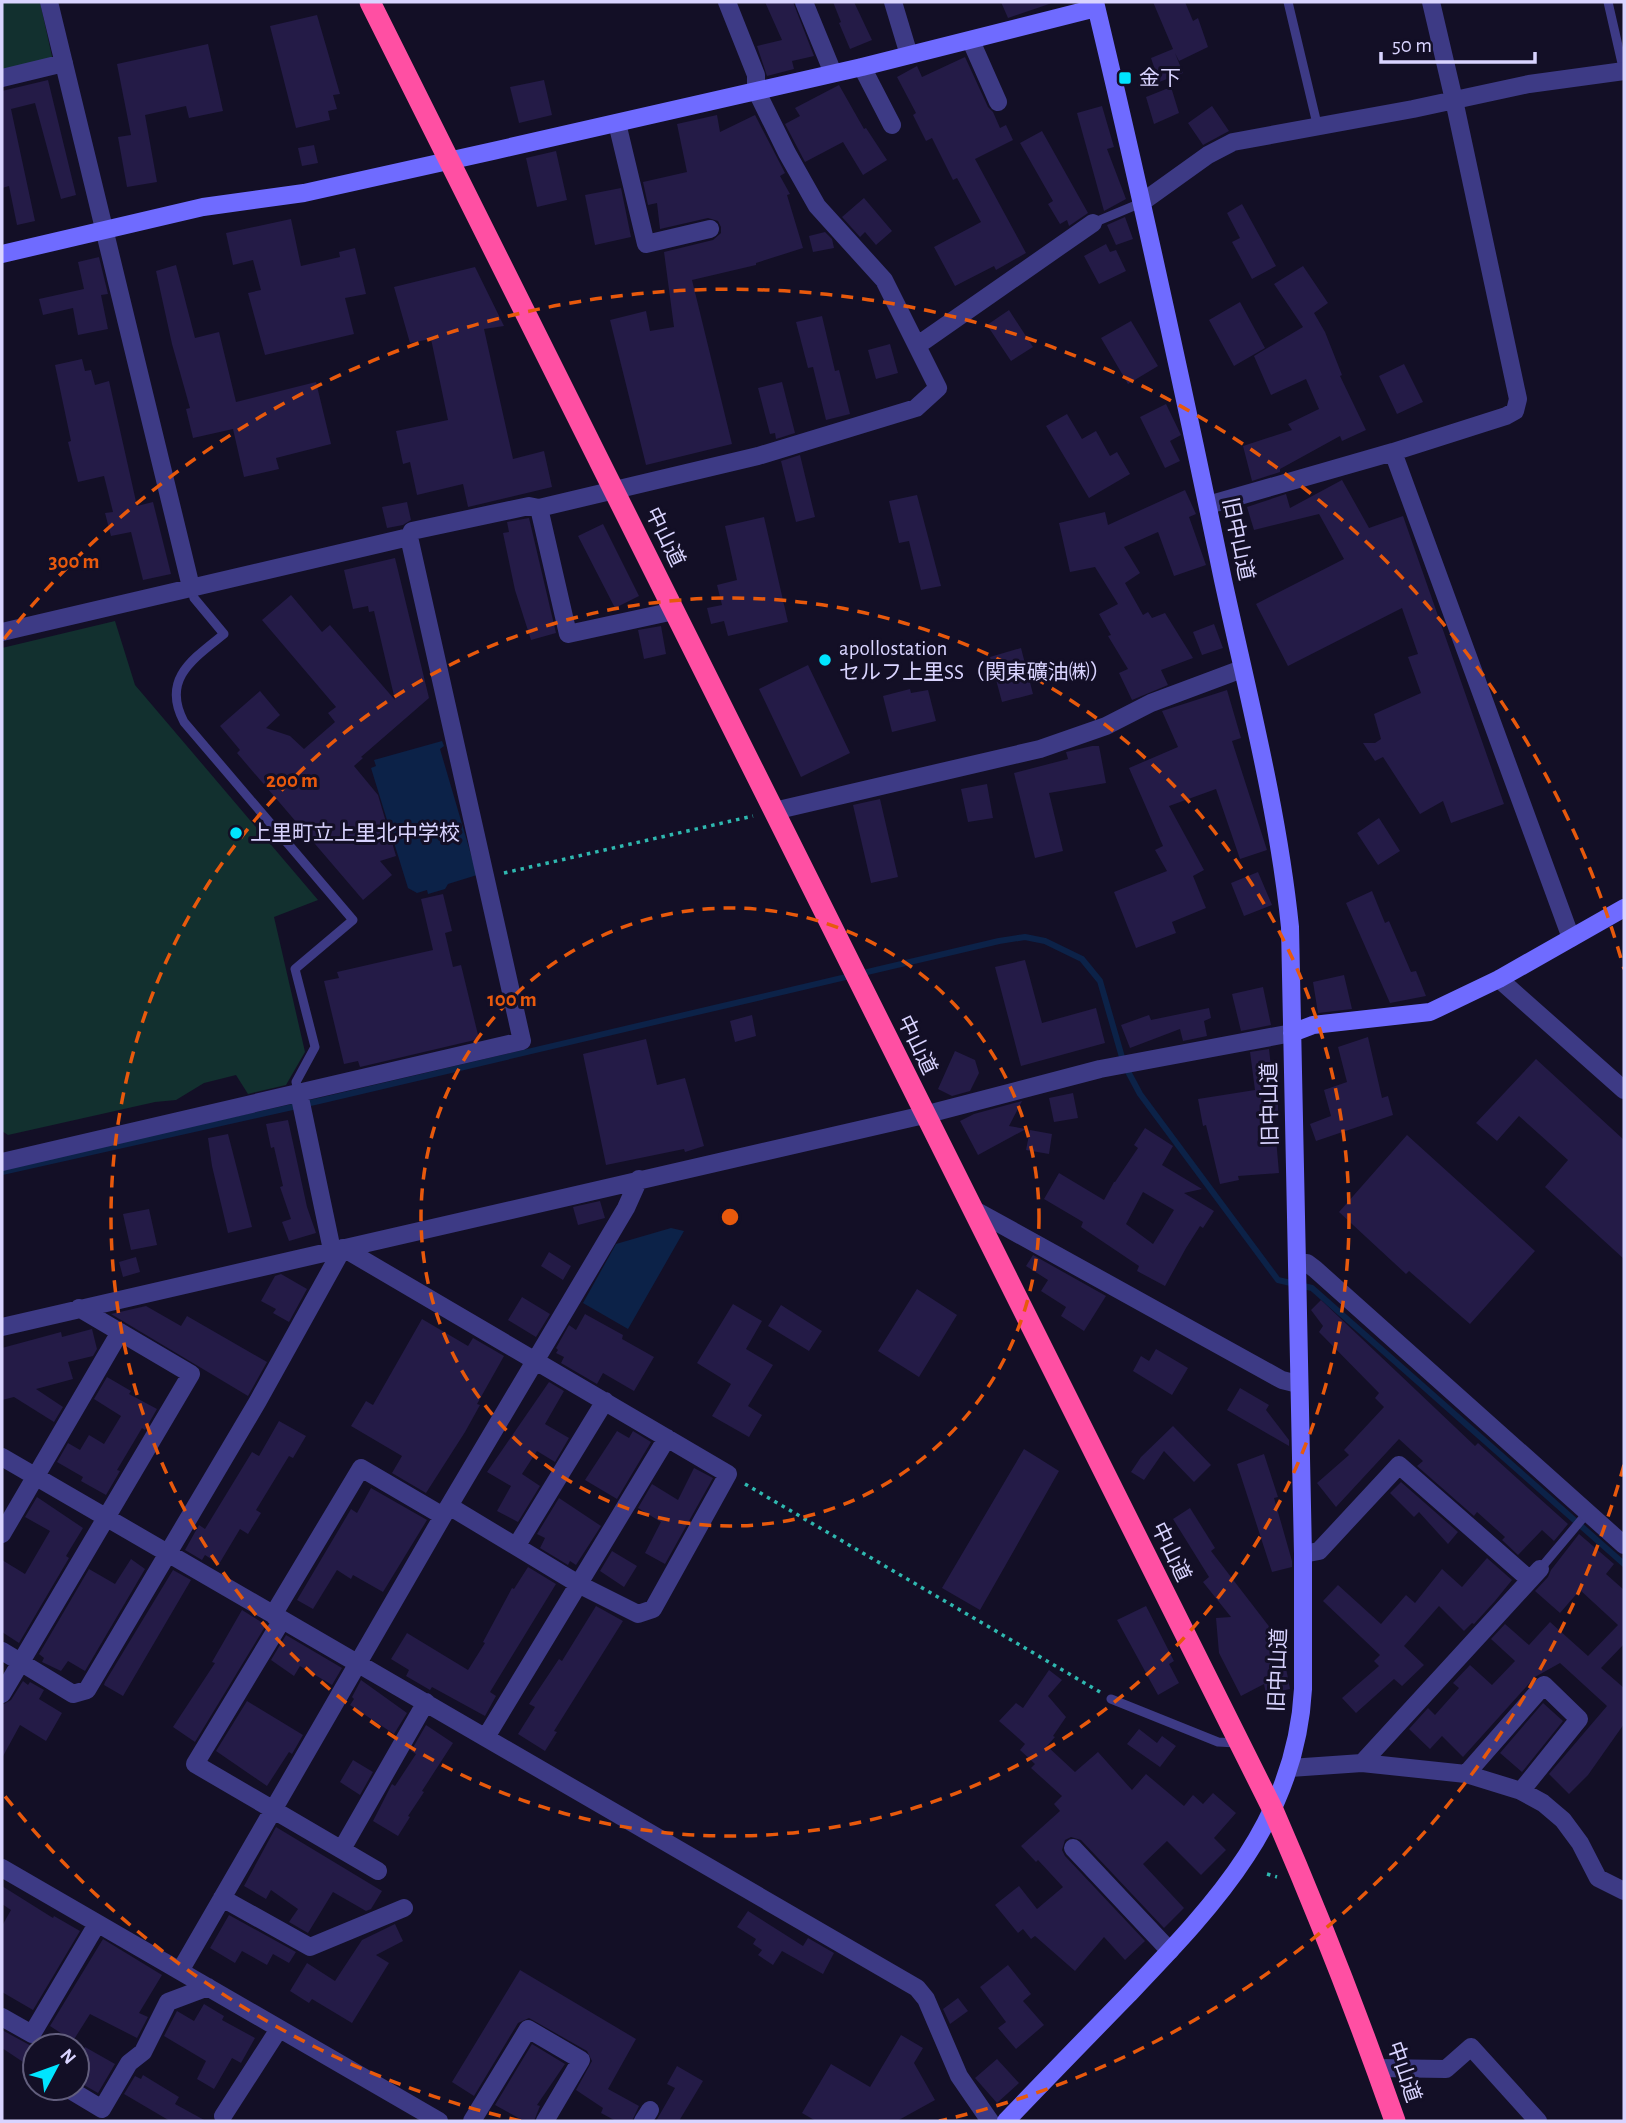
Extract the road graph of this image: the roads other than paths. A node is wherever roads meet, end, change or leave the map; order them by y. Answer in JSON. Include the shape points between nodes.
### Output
{"nodes":[{"id":1,"x":49,"y":2,"type":"edge"},
{"id":2,"x":370,"y":2,"type":"edge"},
{"id":3,"x":727,"y":2,"type":"edge"},
{"id":4,"x":804,"y":2,"type":"edge"},
{"id":5,"x":893,"y":2,"type":"edge"},
{"id":6,"x":1288,"y":2,"type":"edge"},
{"id":7,"x":1431,"y":2,"type":"edge"},
{"id":8,"x":1608,"y":2,"type":"edge"},
{"id":9,"x":1095,"y":5,"type":"edge"},
{"id":10,"x":971,"y":41,"type":"junction"},
{"id":11,"x":909,"y":55,"type":"junction"},
{"id":12,"x":64,"y":63,"type":"junction"},
{"id":13,"x":862,"y":67,"type":"junction"},
{"id":14,"x":833,"y":73,"type":"junction"},
{"id":15,"x":1624,"y":73,"type":"edge"},
{"id":16,"x":2,"y":78,"type":"edge"},
{"id":17,"x":756,"y":90,"type":"junction"},
{"id":18,"x":1454,"y":100,"type":"junction"},
{"id":19,"x":998,"y":102,"type":"dead end"},
{"id":20,"x":617,"y":123,"type":"junction"},
{"id":21,"x":892,"y":125,"type":"dead end"},
{"id":22,"x":1318,"y":128,"type":"junction"},
{"id":23,"x":449,"y":160,"type":"junction"},
{"id":24,"x":1141,"y":203,"type":"junction"},
{"id":25,"x":1093,"y":223,"type":"joint"},
{"id":26,"x":710,"y":229,"type":"dead end"},
{"id":27,"x":104,"y":230,"type":"junction"},
{"id":28,"x":2,"y":254,"type":"edge"},
{"id":29,"x":918,"y":345,"type":"junction"},
{"id":30,"x":1393,"y":452,"type":"junction"},
{"id":31,"x":614,"y":490,"type":"junction"},
{"id":32,"x":1208,"y":505,"type":"junction"},
{"id":33,"x":539,"y":508,"type":"junction"},
{"id":34,"x":409,"y":537,"type":"junction"},
{"id":35,"x":191,"y":587,"type":"junction"},
{"id":36,"x":674,"y":611,"type":"junction"},
{"id":37,"x":2,"y":632,"type":"edge"},
{"id":38,"x":1242,"y":669,"type":"junction"},
{"id":39,"x":774,"y":811,"type":"junction"},
{"id":40,"x":1624,"y":908,"type":"edge"},
{"id":41,"x":1572,"y":937,"type":"junction"},
{"id":42,"x":1499,"y":979,"type":"junction"},
{"id":43,"x":1292,"y":1033,"type":"junction"},
{"id":44,"x":1624,"y":1090,"type":"edge"},
{"id":45,"x":300,"y":1100,"type":"junction"},
{"id":46,"x":924,"y":1115,"type":"junction"},
{"id":47,"x":2,"y":1162,"type":"edge"},
{"id":48,"x":639,"y":1179,"type":"junction"},
{"id":49,"x":973,"y":1209,"type":"junction"},
{"id":50,"x":338,"y":1249,"type":"junction"},
{"id":51,"x":1297,"y":1277,"type":"junction"},
{"id":52,"x":79,"y":1308,"type":"junction"},
{"id":53,"x":2,"y":1326,"type":"edge"},
{"id":54,"x":120,"y":1332,"type":"junction"},
{"id":55,"x":535,"y":1360,"type":"junction"},
{"id":56,"x":1298,"y":1384,"type":"junction"},
{"id":57,"x":605,"y":1401,"type":"junction"},
{"id":58,"x":667,"y":1438,"type":"junction"},
{"id":59,"x":2,"y":1457,"type":"edge"},
{"id":60,"x":36,"y":1476,"type":"junction"},
{"id":61,"x":446,"y":1511,"type":"junction"},
{"id":62,"x":1588,"y":1512,"type":"junction"},
{"id":63,"x":107,"y":1518,"type":"junction"},
{"id":64,"x":2,"y":1534,"type":"edge"},
{"id":65,"x":517,"y":1545,"type":"junction"},
{"id":66,"x":1624,"y":1545,"type":"edge"},
{"id":67,"x":169,"y":1553,"type":"junction"},
{"id":68,"x":1303,"y":1554,"type":"junction"},
{"id":69,"x":1534,"y":1574,"type":"junction"},
{"id":70,"x":580,"y":1585,"type":"junction"},
{"id":71,"x":278,"y":1618,"type":"junction"},
{"id":72,"x":2,"y":1651,"type":"edge"},
{"id":73,"x":21,"y":1662,"type":"junction"},
{"id":74,"x":358,"y":1663,"type":"junction"},
{"id":75,"x":2,"y":1695,"type":"edge"},
{"id":76,"x":1111,"y":1699,"type":"road end"},
{"id":77,"x":426,"y":1702,"type":"junction"},
{"id":78,"x":486,"y":1737,"type":"junction"},
{"id":79,"x":1238,"y":1743,"type":"junction"},
{"id":80,"x":1362,"y":1763,"type":"junction"},
{"id":81,"x":1290,"y":1768,"type":"junction"},
{"id":82,"x":1466,"y":1774,"type":"junction"},
{"id":83,"x":1521,"y":1791,"type":"junction"},
{"id":84,"x":273,"y":1810,"type":"junction"},
{"id":85,"x":1273,"y":1810,"type":"junction"},
{"id":86,"x":1073,"y":1848,"type":"dead end"},
{"id":87,"x":342,"y":1849,"type":"junction"},
{"id":88,"x":2,"y":1868,"type":"edge"},
{"id":89,"x":378,"y":1871,"type":"dead end"},
{"id":90,"x":1624,"y":1891,"type":"edge"},
{"id":91,"x":222,"y":1898,"type":"junction"},
{"id":92,"x":404,"y":1908,"type":"dead end"},
{"id":93,"x":97,"y":1924,"type":"junction"},
{"id":94,"x":1170,"y":1951,"type":"junction"},
{"id":95,"x":180,"y":1971,"type":"junction"},
{"id":96,"x":208,"y":1987,"type":"junction"},
{"id":97,"x":2,"y":2017,"type":"edge"},
{"id":98,"x":279,"y":2029,"type":"junction"},
{"id":99,"x":1376,"y":2067,"type":"junction"},
{"id":100,"x":90,"y":2102,"type":"edge"},
{"id":101,"x":223,"y":2116,"type":"dead end"},
{"id":102,"x":439,"y":2121,"type":"edge"},
{"id":103,"x":472,"y":2121,"type":"edge"},
{"id":104,"x":545,"y":2121,"type":"edge"},
{"id":105,"x":990,"y":2121,"type":"edge"},
{"id":106,"x":1006,"y":2121,"type":"edge"},
{"id":107,"x":1395,"y":2121,"type":"edge"},
{"id":108,"x":1538,"y":2121,"type":"edge"}],
"edges":[{"from":1,"to":12,"type":"street"},
{"from":2,"to":23,"type":"highway","name":"中山道"},
{"from":3,"to":17,"type":"street","via":[[756,75]]},
{"from":4,"to":14,"type":"street"},
{"from":5,"to":11,"type":"street"},
{"from":6,"to":22,"type":"lane"},
{"from":7,"to":18,"type":"street"},
{"from":8,"to":15,"type":"lane"},
{"from":9,"to":10,"type":"main road"},
{"from":9,"to":24,"type":"main road","name":"旧中山道"},
{"from":10,"to":11,"type":"main road"},
{"from":10,"to":19,"type":"street"},
{"from":11,"to":13,"type":"main road"},
{"from":12,"to":16,"type":"street"},
{"from":12,"to":27,"type":"street"},
{"from":13,"to":14,"type":"main road"},
{"from":13,"to":21,"type":"street"},
{"from":14,"to":17,"type":"main road"},
{"from":15,"to":18,"type":"street","via":[[1529,84]]},
{"from":17,"to":20,"type":"main road"},
{"from":17,"to":29,"type":"street","via":[[817,206],[884,280]]},
{"from":18,"to":22,"type":"street"},
{"from":18,"to":30,"type":"street","via":[[1518,399],[1514,411],[1506,416]]},
{"from":20,"to":23,"type":"main road"},
{"from":20,"to":26,"type":"street","via":[[646,244]]},
{"from":22,"to":24,"type":"street","via":[[1234,142]]},
{"from":23,"to":27,"type":"main road","via":[[304,193],[203,207]]},
{"from":23,"to":31,"type":"highway","name":"中山道"},
{"from":24,"to":25,"type":"lane"},
{"from":24,"to":32,"type":"main road","name":"旧中山道"},
{"from":25,"to":29,"type":"street"},
{"from":27,"to":28,"type":"main road"},
{"from":27,"to":35,"type":"street"},
{"from":29,"to":31,"type":"street","via":[[938,388],[916,408],[758,456]]},
{"from":30,"to":32,"type":"street"},
{"from":30,"to":41,"type":"street"},
{"from":31,"to":33,"type":"street"},
{"from":31,"to":36,"type":"highway","name":"中山道"},
{"from":32,"to":38,"type":"main road","name":"旧中山道"},
{"from":33,"to":34,"type":"street","via":[[530,506],[412,531]]},
{"from":33,"to":36,"type":"street","via":[[568,634]]},
{"from":34,"to":35,"type":"street"},
{"from":34,"to":45,"type":"street","via":[[522,1041]]},
{"from":35,"to":37,"type":"street"},
{"from":35,"to":45,"type":"lane","via":[[194,598],[224,634],[181,673],[177,710],[353,920],[295,969],[315,1047],[296,1082]]},
{"from":36,"to":39,"type":"highway","name":"中山道"},
{"from":38,"to":39,"type":"street","via":[[1040,749]]},
{"from":38,"to":43,"type":"main road","name":"旧中山道","via":[[1286,892]]},
{"from":39,"to":46,"type":"highway","name":"中山道"},
{"from":40,"to":41,"type":"main road"},
{"from":41,"to":42,"type":"main road"},
{"from":42,"to":43,"type":"main road","via":[[1430,1012],[1313,1025]]},
{"from":42,"to":44,"type":"street"},
{"from":43,"to":46,"type":"street","via":[[1100,1069]]},
{"from":43,"to":51,"type":"main road","name":"旧中山道"},
{"from":45,"to":47,"type":"street"},
{"from":45,"to":50,"type":"street"},
{"from":46,"to":48,"type":"street"},
{"from":46,"to":49,"type":"highway","name":"中山道"},
{"from":48,"to":50,"type":"street"},
{"from":48,"to":55,"type":"street"},
{"from":49,"to":56,"type":"street","via":[[1282,1380]]},
{"from":49,"to":79,"type":"highway","name":"中山道"},
{"from":50,"to":52,"type":"street"},
{"from":50,"to":55,"type":"street"},
{"from":50,"to":67,"type":"street","via":[[258,1401]]},
{"from":51,"to":56,"type":"main road","name":"旧中山道"},
{"from":51,"to":62,"type":"street","via":[[1307,1263],[1315,1269]]},
{"from":52,"to":53,"type":"street"},
{"from":52,"to":54,"type":"street"},
{"from":54,"to":60,"type":"street"},
{"from":54,"to":63,"type":"street","via":[[191,1374]]},
{"from":55,"to":57,"type":"street"},
{"from":55,"to":61,"type":"street"},
{"from":56,"to":68,"type":"main road","name":"旧中山道"},
{"from":57,"to":58,"type":"street"},
{"from":57,"to":65,"type":"street"},
{"from":58,"to":70,"type":"street"},
{"from":58,"to":70,"type":"street","via":[[728,1474],[653,1609],[638,1614]]},
{"from":59,"to":60,"type":"street"},
{"from":60,"to":63,"type":"street"},
{"from":60,"to":64,"type":"street"},
{"from":61,"to":65,"type":"street"},
{"from":61,"to":71,"type":"street","via":[[360,1468]]},
{"from":61,"to":74,"type":"street"},
{"from":62,"to":66,"type":"street"},
{"from":62,"to":69,"type":"lane"},
{"from":63,"to":67,"type":"street"},
{"from":63,"to":73,"type":"street"},
{"from":65,"to":70,"type":"street"},
{"from":67,"to":71,"type":"street"},
{"from":67,"to":73,"type":"street","via":[[87,1690],[73,1694]]},
{"from":68,"to":69,"type":"street","via":[[1320,1551],[1399,1465]]},
{"from":68,"to":81,"type":"main road","name":"旧中山道","via":[[1301,1711]]},
{"from":69,"to":80,"type":"street"},
{"from":70,"to":78,"type":"street"},
{"from":71,"to":74,"type":"street"},
{"from":71,"to":84,"type":"street","via":[[195,1764]]},
{"from":72,"to":73,"type":"street"},
{"from":73,"to":75,"type":"street"},
{"from":74,"to":77,"type":"street"},
{"from":74,"to":84,"type":"street"},
{"from":76,"to":79,"type":"lane","via":[[1218,1742]]},
{"from":77,"to":78,"type":"street"},
{"from":77,"to":87,"type":"street"},
{"from":78,"to":105,"type":"street","via":[[917,1989],[926,1999],[963,2083]]},
{"from":79,"to":85,"type":"highway","name":"中山道"},
{"from":80,"to":81,"type":"street"},
{"from":80,"to":82,"type":"street"},
{"from":81,"to":85,"type":"main road","name":"旧中山道"},
{"from":82,"to":83,"type":"street"},
{"from":82,"to":83,"type":"street","via":[[1544,1685],[1579,1719]]},
{"from":83,"to":90,"type":"street","via":[[1563,1820],[1598,1878]]},
{"from":84,"to":87,"type":"street"},
{"from":84,"to":91,"type":"street"},
{"from":85,"to":94,"type":"main road","name":"旧中山道","via":[[1237,1872]]},
{"from":85,"to":99,"type":"highway","name":"中山道"},
{"from":86,"to":94,"type":"street"},
{"from":87,"to":89,"type":"street"},
{"from":88,"to":93,"type":"street"},
{"from":91,"to":92,"type":"street","via":[[310,1947]]},
{"from":91,"to":95,"type":"street"},
{"from":93,"to":95,"type":"street"},
{"from":93,"to":97,"type":"street","via":[[32,2034]]},
{"from":94,"to":106,"type":"main road","name":"旧中山道"},
{"from":95,"to":96,"type":"street"},
{"from":96,"to":98,"type":"street"},
{"from":96,"to":100,"type":"street","via":[[168,2002],[143,2052],[129,2063],[102,2109]]},
{"from":98,"to":101,"type":"street"},
{"from":98,"to":102,"type":"street"},
{"from":99,"to":107,"type":"highway","name":"中山道"},
{"from":99,"to":108,"type":"street","via":[[1446,2069],[1471,2046]]},
{"from":103,"to":104,"type":"street","via":[[528,2029],[581,2060]]}]}
